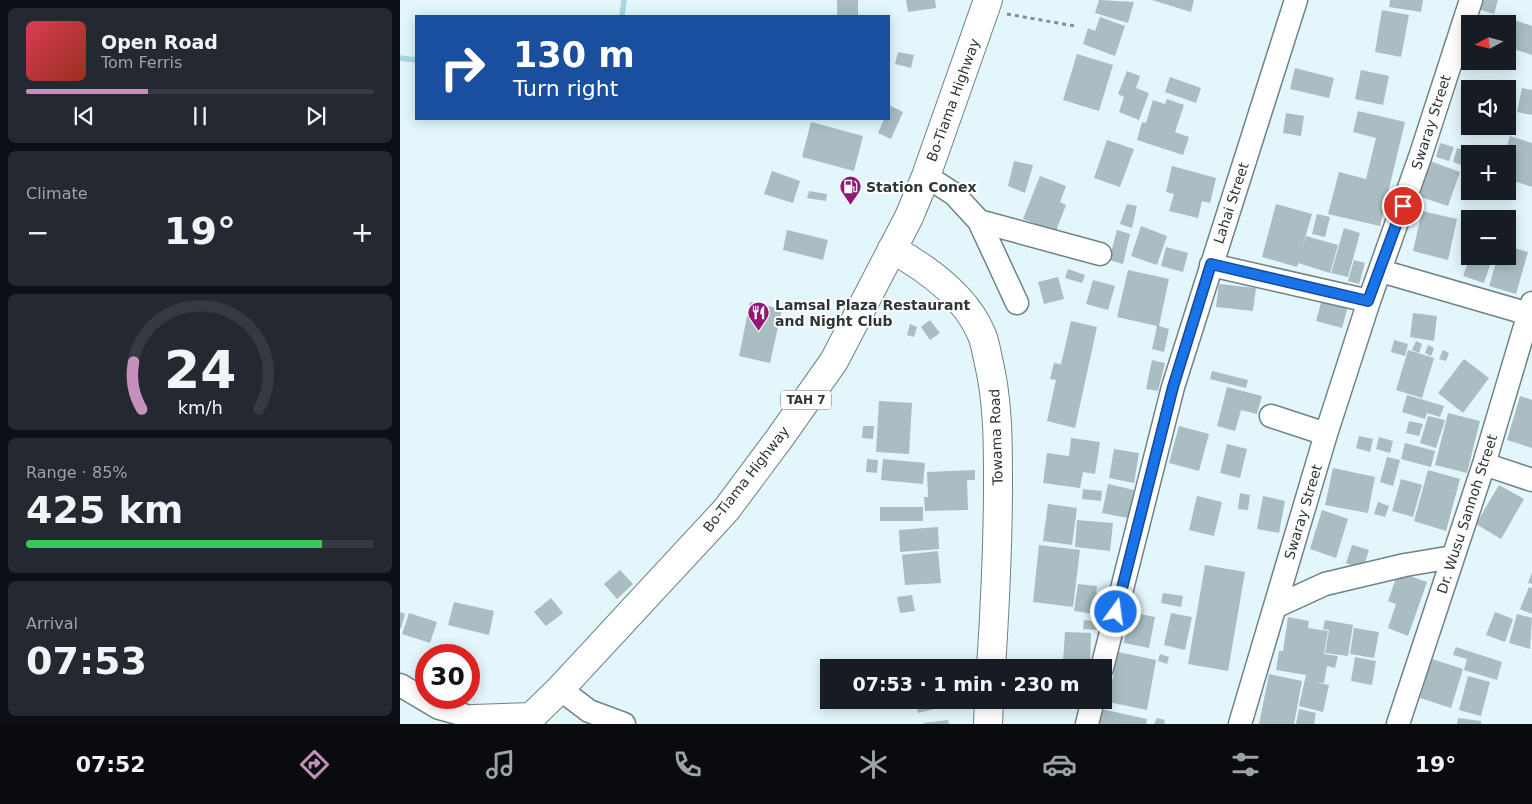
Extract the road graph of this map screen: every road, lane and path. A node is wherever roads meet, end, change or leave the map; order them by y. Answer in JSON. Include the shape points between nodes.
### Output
{"nodes":[{"id":1,"x":1296,"y":0,"type":"edge"},
{"id":2,"x":1470,"y":0,"type":"edge"},
{"id":3,"x":986,"y":5,"type":"edge"},
{"id":4,"x":1075,"y":26,"type":"dead end"},
{"id":5,"x":926,"y":176,"type":"junction"},
{"id":6,"x":979,"y":221,"type":"junction"},
{"id":7,"x":892,"y":249,"type":"junction"},
{"id":8,"x":1100,"y":254,"type":"dead end"},
{"id":9,"x":1211,"y":264,"type":"junction"},
{"id":10,"x":1381,"y":271,"type":"junction"},
{"id":11,"x":1368,"y":301,"type":"junction"},
{"id":12,"x":1017,"y":303,"type":"dead end"},
{"id":13,"x":1530,"y":308,"type":"edge"},
{"id":14,"x":1271,"y":416,"type":"dead end"},
{"id":15,"x":1326,"y":434,"type":"junction"},
{"id":16,"x":1484,"y":464,"type":"junction"},
{"id":17,"x":1532,"y":480,"type":"edge"},
{"id":18,"x":1453,"y":557,"type":"junction"},
{"id":19,"x":1275,"y":607,"type":"junction"},
{"id":20,"x":993,"y":659,"type":"edge"},
{"id":21,"x":1104,"y":659,"type":"edge"},
{"id":22,"x":400,"y":685,"type":"edge"},
{"id":23,"x":560,"y":689,"type":"junction"},
{"id":24,"x":989,"y":709,"type":"edge"},
{"id":25,"x":1091,"y":709,"type":"edge"},
{"id":26,"x":462,"y":719,"type":"edge"},
{"id":27,"x":528,"y":721,"type":"edge"},
{"id":28,"x":624,"y":724,"type":"edge"},
{"id":29,"x":988,"y":724,"type":"edge"},
{"id":30,"x":1087,"y":724,"type":"edge"},
{"id":31,"x":1240,"y":724,"type":"edge"},
{"id":32,"x":1398,"y":724,"type":"edge"}],
"edges":[{"from":1,"to":9,"type":"street","name":"Lahai Street"},
{"from":2,"to":10,"type":"street","name":"Swaray Street"},
{"from":3,"to":4,"type":"path"},
{"from":3,"to":5,"type":"main road","name":"Bo-Tiama Highway","number":"TAH 7"},
{"from":5,"to":6,"type":"street","via":[[954,194]]},
{"from":5,"to":7,"type":"main road","name":"Bo-Tiama Highway","number":"TAH 7"},
{"from":6,"to":8,"type":"street"},
{"from":6,"to":12,"type":"street"},
{"from":7,"to":20,"type":"main road","name":"Towama Road","via":[[938,280],[964,306],[981,333],[996,390],[998,569]]},
{"from":7,"to":23,"type":"main road","name":"Bo-Tiama Highway","number":"TAH 7","via":[[834,361],[726,510]]},
{"from":9,"to":11,"type":"street"},
{"from":9,"to":21,"type":"street","name":"Lahai Street","via":[[1173,387]]},
{"from":10,"to":11,"type":"street","name":"Swaray Street"},
{"from":10,"to":13,"type":"street"},
{"from":11,"to":15,"type":"street","name":"Swaray Street"},
{"from":13,"to":16,"type":"street","name":"Dr. Wusu Sannoh Street"},
{"from":14,"to":15,"type":"street"},
{"from":15,"to":19,"type":"street","name":"Swaray Street"},
{"from":16,"to":17,"type":"street"},
{"from":16,"to":18,"type":"street","name":"Dr. Wusu Sannoh Street"},
{"from":18,"to":19,"type":"street","via":[[1325,584]]},
{"from":18,"to":32,"type":"street","name":"Dr. Wusu Sannoh Street"},
{"from":19,"to":31,"type":"street","name":"Swaray Street"},
{"from":22,"to":26,"type":"street"},
{"from":23,"to":27,"type":"main road","name":"Bo-Tiama Highway","number":"TAH 7"},
{"from":23,"to":28,"type":"street","via":[[589,711]]},
{"from":24,"to":29,"type":"main road"},
{"from":25,"to":30,"type":"street"},
{"from":26,"to":27,"type":"main road"}]}
